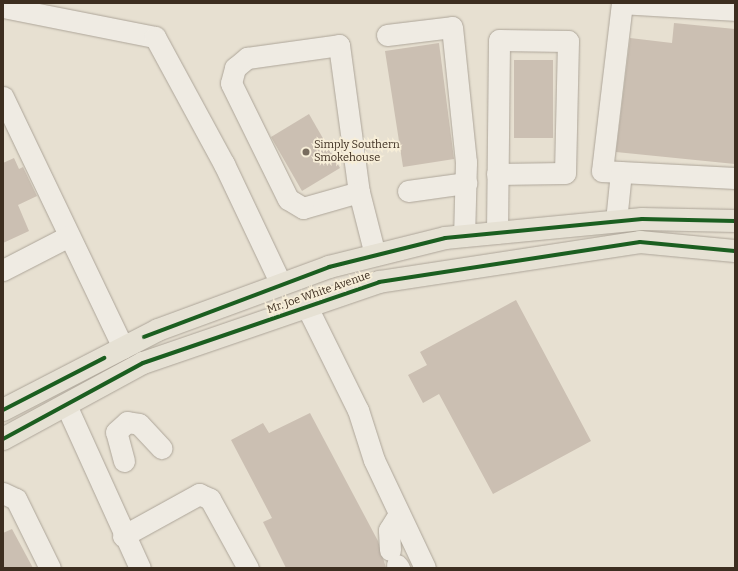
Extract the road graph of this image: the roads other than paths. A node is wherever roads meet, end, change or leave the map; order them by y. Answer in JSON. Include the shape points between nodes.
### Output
{"nodes":[{"id":1,"x":3,"y":7,"type":"edge"},
{"id":2,"x":735,"y":10,"type":"edge"},
{"id":3,"x":387,"y":35,"type":"dead end"},
{"id":4,"x":3,"y":97,"type":"edge"},
{"id":5,"x":620,"y":172,"type":"junction"},
{"id":6,"x":498,"y":174,"type":"junction"},
{"id":7,"x":735,"y":178,"type":"edge"},
{"id":8,"x":466,"y":183,"type":"junction"},
{"id":9,"x":408,"y":191,"type":"dead end"},
{"id":10,"x":359,"y":192,"type":"junction"},
{"id":11,"x":616,"y":221,"type":"junction"},
{"id":12,"x":735,"y":221,"type":"edge"},
{"id":13,"x":497,"y":233,"type":"junction"},
{"id":14,"x":70,"y":236,"type":"junction"},
{"id":15,"x":464,"y":236,"type":"junction"},
{"id":16,"x":735,"y":251,"type":"edge"},
{"id":17,"x":375,"y":255,"type":"junction"},
{"id":18,"x":3,"y":270,"type":"edge"},
{"id":19,"x":281,"y":284,"type":"junction"},
{"id":20,"x":307,"y":307,"type":"junction"},
{"id":21,"x":123,"y":348,"type":"junction"},
{"id":22,"x":66,"y":404,"type":"junction"},
{"id":23,"x":3,"y":410,"type":"edge"},
{"id":24,"x":3,"y":439,"type":"edge"},
{"id":25,"x":161,"y":448,"type":"dead end"},
{"id":26,"x":124,"y":461,"type":"dead end"},
{"id":27,"x":3,"y":493,"type":"edge"},
{"id":28,"x":399,"y":514,"type":"junction"},
{"id":29,"x":123,"y":536,"type":"junction"},
{"id":30,"x":395,"y":561,"type":"edge"},
{"id":31,"x":50,"y":568,"type":"edge"},
{"id":32,"x":140,"y":568,"type":"edge"},
{"id":33,"x":248,"y":568,"type":"edge"},
{"id":34,"x":425,"y":568,"type":"edge"}],
"edges":[{"from":1,"to":19,"type":"lane","via":[[155,37],[224,164]]},
{"from":2,"to":5,"type":"lane","via":[[622,3],[602,171]]},
{"from":3,"to":8,"type":"lane","via":[[452,28]]},
{"from":4,"to":14,"type":"lane"},
{"from":5,"to":7,"type":"lane"},
{"from":5,"to":11,"type":"lane"},
{"from":6,"to":6,"type":"lane","via":[[499,40],[568,41],[565,173]]},
{"from":6,"to":13,"type":"lane"},
{"from":8,"to":9,"type":"lane"},
{"from":8,"to":15,"type":"lane"},
{"from":10,"to":10,"type":"lane","via":[[339,45],[247,58],[235,68],[231,83],[288,199],[303,208]]},
{"from":10,"to":17,"type":"lane"},
{"from":11,"to":12,"type":"main road","name":"Mr. Joe White Avenue"},
{"from":11,"to":13,"type":"main road","name":"Mr. Joe White Avenue"},
{"from":13,"to":15,"type":"main road","name":"Mr. Joe White Avenue"},
{"from":14,"to":18,"type":"lane"},
{"from":14,"to":21,"type":"lane"},
{"from":15,"to":17,"type":"main road","name":"Mr. Joe White Avenue"},
{"from":16,"to":20,"type":"main road","name":"Mr. Joe White Avenue","via":[[632,243],[379,282]]},
{"from":17,"to":19,"type":"main road","name":"Mr. Joe White Avenue"},
{"from":19,"to":21,"type":"main road","name":"Mr. Joe White Avenue","via":[[158,330]]},
{"from":20,"to":22,"type":"main road","name":"Mr. Joe White Avenue","via":[[143,363]]},
{"from":20,"to":28,"type":"lane","via":[[358,410],[374,460]]},
{"from":21,"to":23,"type":"main road","name":"Mr. Joe White Avenue"},
{"from":22,"to":24,"type":"main road","name":"Mr. Joe White Avenue"},
{"from":22,"to":29,"type":"lane"},
{"from":25,"to":26,"type":"lane","via":[[140,424],[127,422],[116,432]]},
{"from":27,"to":31,"type":"lane","via":[[16,499]]},
{"from":28,"to":30,"type":"lane","via":[[389,530]]},
{"from":28,"to":34,"type":"lane"},
{"from":29,"to":32,"type":"lane"},
{"from":29,"to":33,"type":"lane","via":[[199,494],[210,499]]}]}
